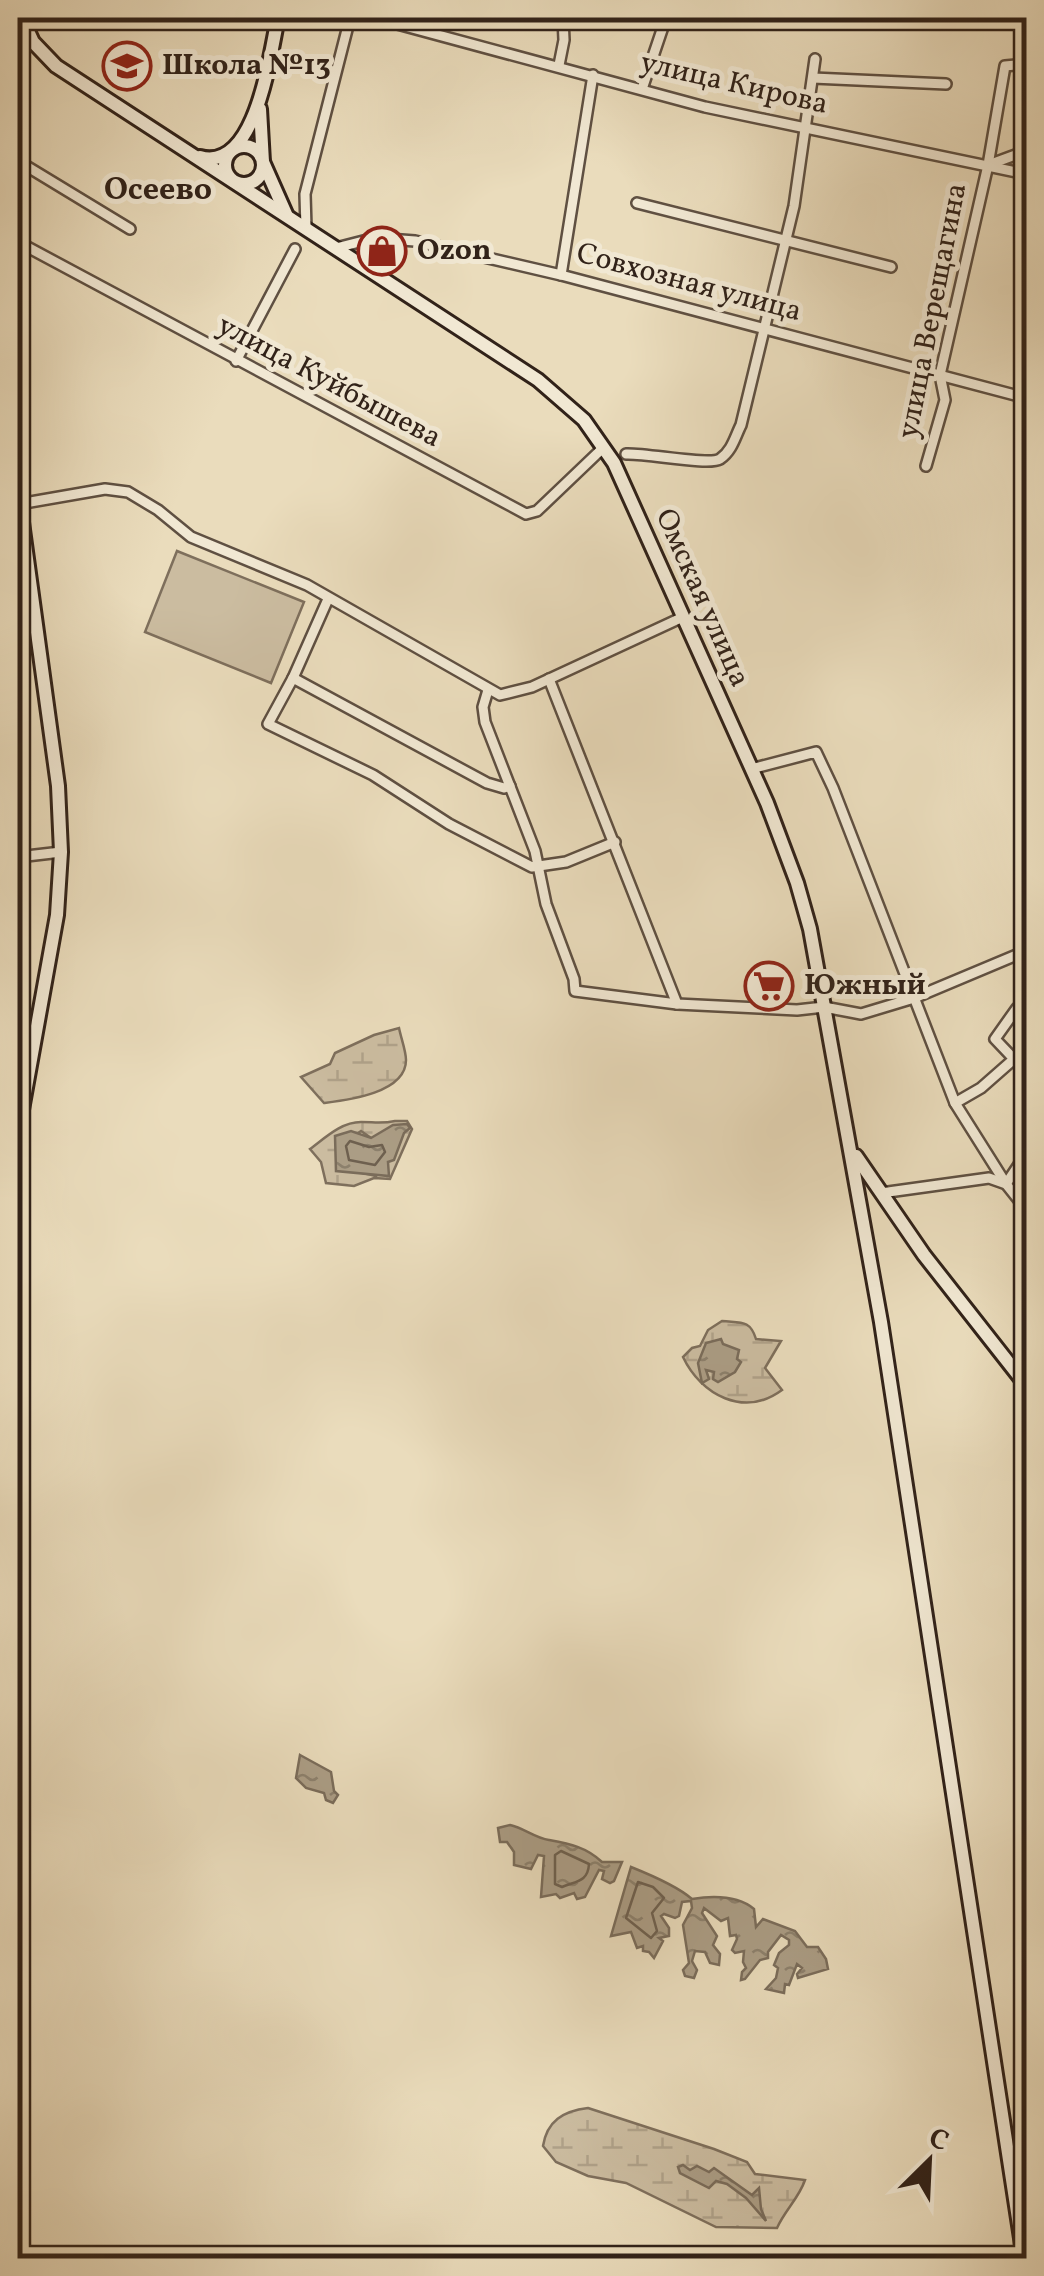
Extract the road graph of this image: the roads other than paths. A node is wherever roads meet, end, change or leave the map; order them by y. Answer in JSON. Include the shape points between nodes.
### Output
{"nodes":[{"id":1,"x":22,"y":18,"type":"edge"},
{"id":2,"x":278,"y":18,"type":"edge"},
{"id":3,"x":350,"y":18,"type":"edge"},
{"id":4,"x":375,"y":18,"type":"edge"},
{"id":5,"x":562,"y":18,"type":"edge"},
{"id":6,"x":666,"y":18,"type":"edge"},
{"id":7,"x":814,"y":59,"type":"dead end"},
{"id":8,"x":1026,"y":64,"type":"edge"},
{"id":9,"x":560,"y":65,"type":"junction"},
{"id":10,"x":594,"y":75,"type":"junction"},
{"id":11,"x":813,"y":78,"type":"junction"},
{"id":12,"x":946,"y":84,"type":"dead end"},
{"id":13,"x":642,"y":89,"type":"junction"},
{"id":14,"x":261,"y":96,"type":"junction"},
{"id":15,"x":805,"y":128,"type":"junction"},
{"id":16,"x":232,"y":151,"type":"junction"},
{"id":17,"x":1026,"y":151,"type":"edge"},
{"id":18,"x":193,"y":155,"type":"junction"},
{"id":19,"x":18,"y":161,"type":"edge"},
{"id":20,"x":263,"y":162,"type":"junction"},
{"id":21,"x":988,"y":165,"type":"junction"},
{"id":22,"x":1026,"y":174,"type":"edge"},
{"id":23,"x":234,"y":182,"type":"junction"},
{"id":24,"x":637,"y":203,"type":"dead end"},
{"id":25,"x":287,"y":216,"type":"junction"},
{"id":26,"x":306,"y":228,"type":"junction"},
{"id":27,"x":130,"y":229,"type":"dead end"},
{"id":28,"x":785,"y":241,"type":"junction"},
{"id":29,"x":18,"y":242,"type":"edge"},
{"id":30,"x":336,"y":248,"type":"junction"},
{"id":31,"x":295,"y":249,"type":"dead end"},
{"id":32,"x":891,"y":267,"type":"dead end"},
{"id":33,"x":561,"y":276,"type":"junction"},
{"id":34,"x":763,"y":329,"type":"junction"},
{"id":35,"x":236,"y":361,"type":"junction"},
{"id":36,"x":940,"y":376,"type":"junction"},
{"id":37,"x":1026,"y":398,"type":"edge"},
{"id":38,"x":604,"y":447,"type":"junction"},
{"id":39,"x":626,"y":454,"type":"dead end"},
{"id":40,"x":926,"y":466,"type":"dead end"},
{"id":41,"x":18,"y":498,"type":"edge"},
{"id":42,"x":21,"y":549,"type":"edge"},
{"id":43,"x":328,"y":599,"type":"junction"},
{"id":44,"x":683,"y":617,"type":"junction"},
{"id":45,"x":294,"y":678,"type":"junction"},
{"id":46,"x":548,"y":679,"type":"junction"},
{"id":47,"x":488,"y":690,"type":"junction"},
{"id":48,"x":751,"y":769,"type":"junction"},
{"id":49,"x":510,"y":786,"type":"junction"},
{"id":50,"x":615,"y":842,"type":"junction"},
{"id":51,"x":61,"y":852,"type":"junction"},
{"id":52,"x":18,"y":857,"type":"edge"},
{"id":53,"x":539,"y":866,"type":"junction"},
{"id":54,"x":1026,"y":951,"type":"edge"},
{"id":55,"x":914,"y":998,"type":"junction"},
{"id":56,"x":677,"y":1004,"type":"junction"},
{"id":57,"x":824,"y":1007,"type":"junction"},
{"id":58,"x":1017,"y":1008,"type":"dead end"},
{"id":59,"x":954,"y":1103,"type":"junction"},
{"id":60,"x":18,"y":1132,"type":"edge"},
{"id":61,"x":852,"y":1150,"type":"junction"},
{"id":62,"x":1026,"y":1154,"type":"edge"},
{"id":63,"x":1006,"y":1184,"type":"junction"},
{"id":64,"x":881,"y":1193,"type":"junction"},
{"id":65,"x":1026,"y":1209,"type":"edge"},
{"id":66,"x":1026,"y":1385,"type":"edge"},
{"id":67,"x":1024,"y":2258,"type":"edge"}],
"edges":[{"from":1,"to":18,"type":"street","name":"Омская улица","via":[[56,66]]},
{"from":2,"to":14,"type":"street"},
{"from":3,"to":26,"type":"street","via":[[305,194]]},
{"from":4,"to":9,"type":"street","name":"улица Кирова"},
{"from":5,"to":9,"type":"street"},
{"from":6,"to":13,"type":"street"},
{"from":7,"to":11,"type":"street"},
{"from":8,"to":21,"type":"street","name":"улица Верещагина","via":[[1005,66]]},
{"from":9,"to":10,"type":"street","name":"улица Кирова"},
{"from":10,"to":13,"type":"street","name":"улица Кирова"},
{"from":10,"to":33,"type":"street"},
{"from":11,"to":12,"type":"street"},
{"from":11,"to":15,"type":"street"},
{"from":13,"to":15,"type":"street","name":"улица Кирова"},
{"from":14,"to":16,"type":"street"},
{"from":14,"to":20,"type":"street"},
{"from":15,"to":21,"type":"street","name":"улица Кирова"},
{"from":15,"to":28,"type":"street"},
{"from":16,"to":18,"type":"street","via":[[212,160]]},
{"from":16,"to":20,"type":"street","via":[[250,147]]},
{"from":16,"to":23,"type":"street","via":[[225,166]]},
{"from":17,"to":21,"type":"street"},
{"from":18,"to":23,"type":"street","name":"Омская улица"},
{"from":19,"to":27,"type":"street"},
{"from":20,"to":23,"type":"street","via":[[256,180]]},
{"from":20,"to":25,"type":"street"},
{"from":21,"to":22,"type":"street","name":"улица Кирова"},
{"from":21,"to":36,"type":"street","name":"улица Верещагина"},
{"from":23,"to":25,"type":"street","name":"Омская улица"},
{"from":24,"to":28,"type":"street"},
{"from":25,"to":26,"type":"street","name":"Омская улица"},
{"from":26,"to":30,"type":"street","name":"Омская улица"},
{"from":28,"to":32,"type":"street"},
{"from":28,"to":34,"type":"street"},
{"from":29,"to":35,"type":"street","name":"улица Куйбышева"},
{"from":30,"to":33,"type":"street","name":"Совхозная улица","via":[[397,238]]},
{"from":30,"to":38,"type":"street","name":"Омская улица","via":[[555,392]]},
{"from":31,"to":35,"type":"street"},
{"from":33,"to":34,"type":"street","name":"Совхозная улица"},
{"from":34,"to":36,"type":"street","name":"Совхозная улица"},
{"from":34,"to":39,"type":"street","via":[[740,425],[725,455],[708,464]]},
{"from":35,"to":38,"type":"street","name":"улица Куйбышева","via":[[526,514]]},
{"from":36,"to":37,"type":"street","name":"Совхозная улица"},
{"from":36,"to":40,"type":"street","name":"улица Верещагина","via":[[945,400]]},
{"from":38,"to":44,"type":"street","name":"Омская улица"},
{"from":41,"to":42,"type":"street"},
{"from":41,"to":43,"type":"street","via":[[128,492],[191,537]]},
{"from":42,"to":51,"type":"street","via":[[58,786]]},
{"from":43,"to":45,"type":"street"},
{"from":43,"to":47,"type":"street"},
{"from":44,"to":46,"type":"street"},
{"from":44,"to":48,"type":"street","name":"Омская улица"},
{"from":45,"to":49,"type":"street","via":[[487,783]]},
{"from":45,"to":53,"type":"street","via":[[268,724],[373,775],[498,851]]},
{"from":46,"to":47,"type":"street","via":[[512,694]]},
{"from":46,"to":50,"type":"street"},
{"from":47,"to":49,"type":"street","via":[[484,722]]},
{"from":48,"to":55,"type":"street","via":[[816,752]]},
{"from":48,"to":57,"type":"street","name":"Омская улица","via":[[797,883]]},
{"from":49,"to":53,"type":"street"},
{"from":50,"to":53,"type":"street"},
{"from":50,"to":56,"type":"street"},
{"from":51,"to":52,"type":"street"},
{"from":51,"to":60,"type":"street","via":[[57,914]]},
{"from":53,"to":56,"type":"street","via":[[576,991]]},
{"from":54,"to":55,"type":"street"},
{"from":55,"to":57,"type":"street","via":[[861,1014]]},
{"from":55,"to":59,"type":"street"},
{"from":56,"to":57,"type":"street"},
{"from":57,"to":61,"type":"street","name":"Омская улица"},
{"from":58,"to":59,"type":"street","via":[[995,1039],[1014,1060]]},
{"from":59,"to":63,"type":"street"},
{"from":61,"to":64,"type":"street"},
{"from":61,"to":67,"type":"street","name":"Омская улица"},
{"from":62,"to":63,"type":"street"},
{"from":63,"to":64,"type":"street","via":[[990,1178]]},
{"from":63,"to":65,"type":"street"},
{"from":64,"to":66,"type":"street"}]}
